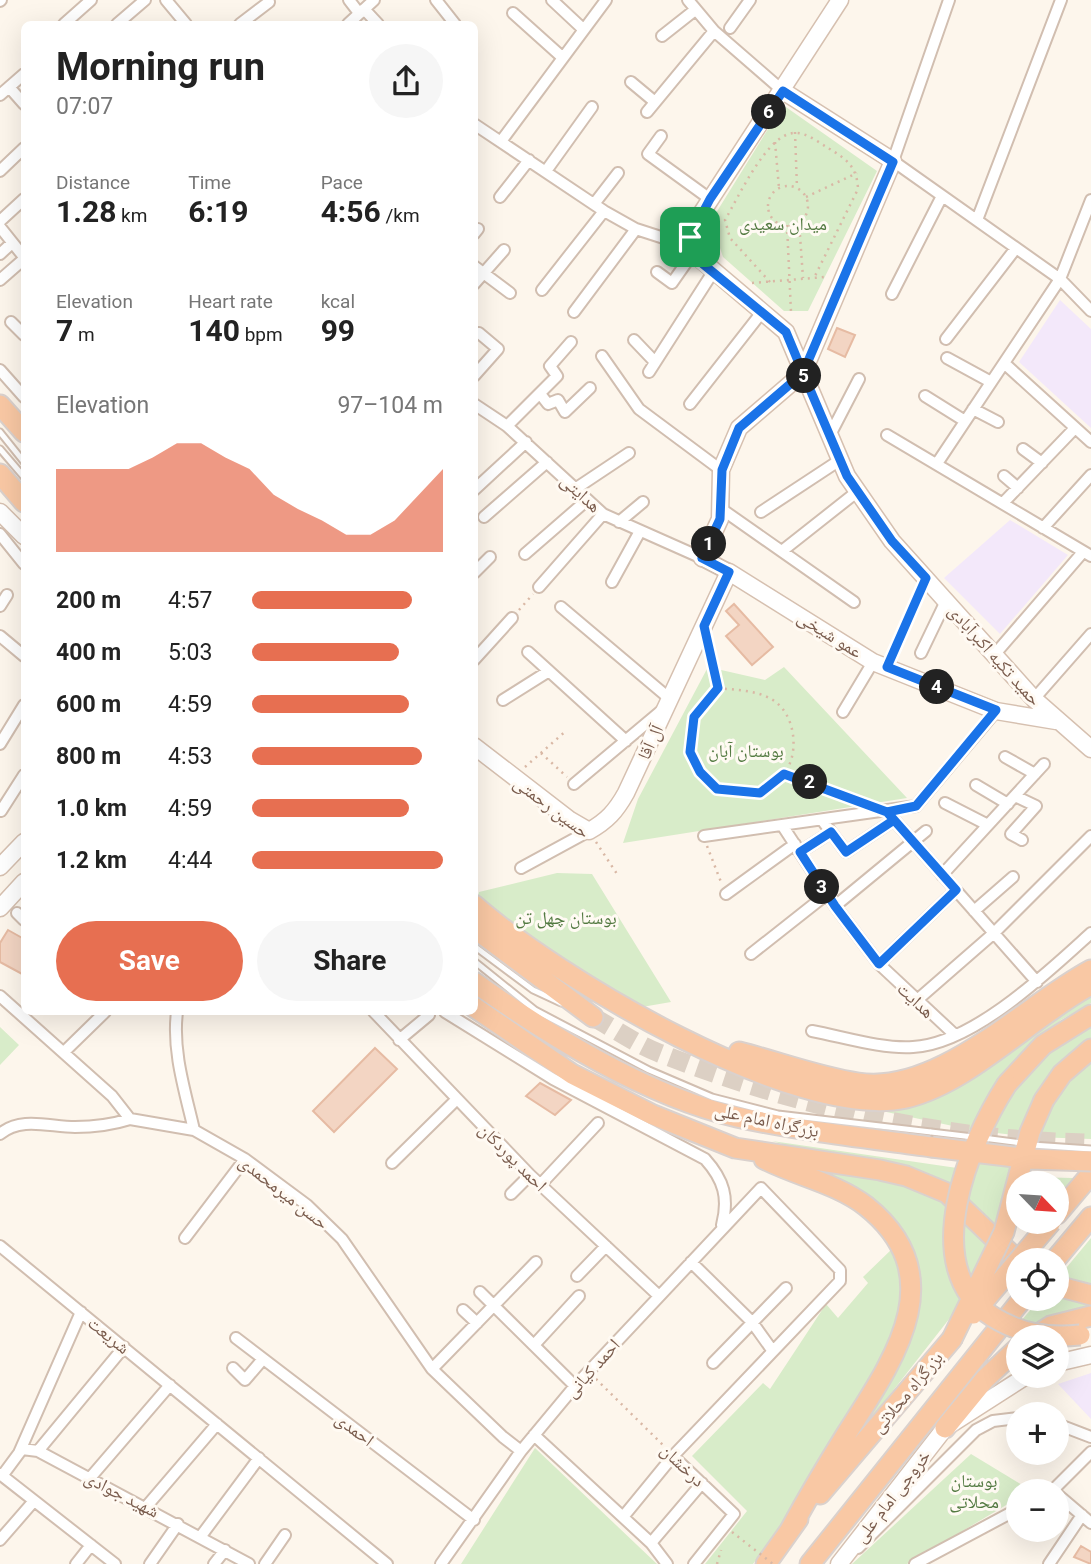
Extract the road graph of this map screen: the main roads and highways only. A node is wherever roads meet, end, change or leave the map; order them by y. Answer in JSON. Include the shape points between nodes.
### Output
{"nodes":[{"id":1,"x":840,"y":0,"type":"edge"},
{"id":2,"x":783,"y":91,"type":"junction"},
{"id":3,"x":803,"y":373,"type":"junction"},
{"id":4,"x":0,"y":405,"type":"edge"},
{"id":5,"x":21,"y":429,"type":"edge"},
{"id":6,"x":0,"y":474,"type":"edge"},
{"id":7,"x":21,"y":498,"type":"edge"},
{"id":8,"x":0,"y":512,"type":"edge"},
{"id":9,"x":21,"y":533,"type":"edge"},
{"id":10,"x":702,"y":558,"type":"road end"},
{"id":11,"x":729,"y":572,"type":"joint"},
{"id":12,"x":1056,"y":721,"type":"junction"},
{"id":13,"x":1090,"y":747,"type":"edge"},
{"id":14,"x":478,"y":752,"type":"edge"},
{"id":15,"x":589,"y":831,"type":"joint"},
{"id":16,"x":21,"y":845,"type":"edge"},
{"id":17,"x":0,"y":867,"type":"edge"},
{"id":18,"x":21,"y":885,"type":"edge"},
{"id":19,"x":0,"y":908,"type":"edge"},
{"id":20,"x":478,"y":908,"type":"edge"},
{"id":21,"x":478,"y":931,"type":"edge"},
{"id":22,"x":1091,"y":971,"type":"edge"},
{"id":23,"x":478,"y":985,"type":"edge"},
{"id":24,"x":1091,"y":985,"type":"edge"},
{"id":25,"x":478,"y":1010,"type":"edge"},
{"id":26,"x":1091,"y":1015,"type":"edge"},
{"id":27,"x":592,"y":1016,"type":"tunnel mouth"},
{"id":28,"x":688,"y":1040,"type":"junction"},
{"id":29,"x":1091,"y":1049,"type":"edge"},
{"id":30,"x":747,"y":1151,"type":"junction"},
{"id":31,"x":1091,"y":1161,"type":"edge"},
{"id":32,"x":1091,"y":1174,"type":"edge"},
{"id":33,"x":1069,"y":1200,"type":"edge"},
{"id":34,"x":1091,"y":1217,"type":"edge"},
{"id":35,"x":1041,"y":1234,"type":"edge"},
{"id":36,"x":1065,"y":1248,"type":"edge"},
{"id":37,"x":1006,"y":1249,"type":"edge"},
{"id":38,"x":1069,"y":1289,"type":"edge"},
{"id":39,"x":1091,"y":1295,"type":"edge"},
{"id":40,"x":1012,"y":1311,"type":"edge"},
{"id":41,"x":1091,"y":1316,"type":"edge"},
{"id":42,"x":1063,"y":1325,"type":"edge"},
{"id":43,"x":1085,"y":1335,"type":"edge"},
{"id":44,"x":947,"y":1345,"type":"junction"},
{"id":45,"x":1091,"y":1355,"type":"edge"},
{"id":46,"x":1006,"y":1359,"type":"edge"},
{"id":47,"x":1069,"y":1360,"type":"edge"},
{"id":48,"x":1007,"y":1388,"type":"edge"},
{"id":49,"x":945,"y":1428,"type":"junction"},
{"id":50,"x":790,"y":1530,"type":"junction"},
{"id":51,"x":766,"y":1564,"type":"edge"},
{"id":52,"x":810,"y":1564,"type":"edge"},
{"id":53,"x":840,"y":1564,"type":"edge"}],
"edges":[{"from":1,"to":2,"type":"main road"},
{"from":2,"to":3,"type":"main road","name":"حمید تکیه اکبرآبادی","via":[[710,199],[690,237],[693,253],[786,332]]},
{"from":2,"to":3,"type":"main road","via":[[893,162]]},
{"from":3,"to":10,"type":"main road","via":[[739,428],[722,470],[720,519]]},
{"from":3,"to":12,"type":"main road","name":"حمید تکیه اکبرآبادی","via":[[840,460],[892,541]]},
{"from":4,"to":5,"type":"highway"},
{"from":6,"to":7,"type":"highway"},
{"from":8,"to":9,"type":"main road"},
{"from":11,"to":12,"type":"main road","name":"عمو شیخی","via":[[880,664],[996,710]]},
{"from":11,"to":15,"type":"main road","name":"آل آقا","via":[[615,813]]},
{"from":12,"to":13,"type":"main road","name":"حمید تکیه اکبرآبادی"},
{"from":14,"to":15,"type":"main road","name":"حسین رحمتی"},
{"from":16,"to":17,"type":"main road"},
{"from":18,"to":19,"type":"main road"},
{"from":20,"to":28,"type":"highway","via":[[591,990]]},
{"from":21,"to":27,"type":"highway"},
{"from":22,"to":28,"type":"highway","via":[[960,1056],[907,1080],[860,1084]]},
{"from":23,"to":31,"type":"highway","name":"بزرگراه امام علی","bridge":true,"via":[[544,1032],[633,1078],[701,1106],[783,1126],[931,1139],[1030,1158]]},
{"from":24,"to":28,"type":"highway","via":[[988,1055],[907,1097],[882,1100],[820,1092],[761,1073]]},
{"from":25,"to":30,"type":"highway","via":[[572,1074],[653,1115]]},
{"from":26,"to":43,"type":"highway","bridge":true,"via":[[1043,1045],[1007,1084],[982,1127],[966,1169],[953,1247],[957,1271],[974,1300],[1010,1327],[1045,1336]]},
{"from":29,"to":44,"type":"highway","bridge":true,"via":[[1062,1074],[1044,1100],[1030,1132],[1004,1232]]},
{"from":30,"to":37,"type":"highway","via":[[880,1170],[927,1184],[967,1209]]},
{"from":30,"to":50,"type":"highway","via":[[864,1205],[895,1238],[909,1274],[910,1309],[893,1361]]},
{"from":32,"to":33,"type":"highway"},
{"from":34,"to":36,"type":"highway"},
{"from":35,"to":44,"type":"highway","name":"بزرگراه محلاتی","bridge":true},
{"from":38,"to":39,"type":"highway"},
{"from":40,"to":52,"type":"highway","name":"بزرگراه محلاتی"},
{"from":41,"to":42,"type":"highway"},
{"from":44,"to":50,"type":"highway","name":"بزرگراه محلاتی"},
{"from":45,"to":47,"type":"main road"},
{"from":46,"to":49,"type":"highway"},
{"from":48,"to":49,"type":"main road","name":"خروجی امام علی"},
{"from":49,"to":53,"type":"main road","name":"خروجی امام علی"},
{"from":50,"to":51,"type":"highway","name":"بزرگراه محلاتی"}]}
